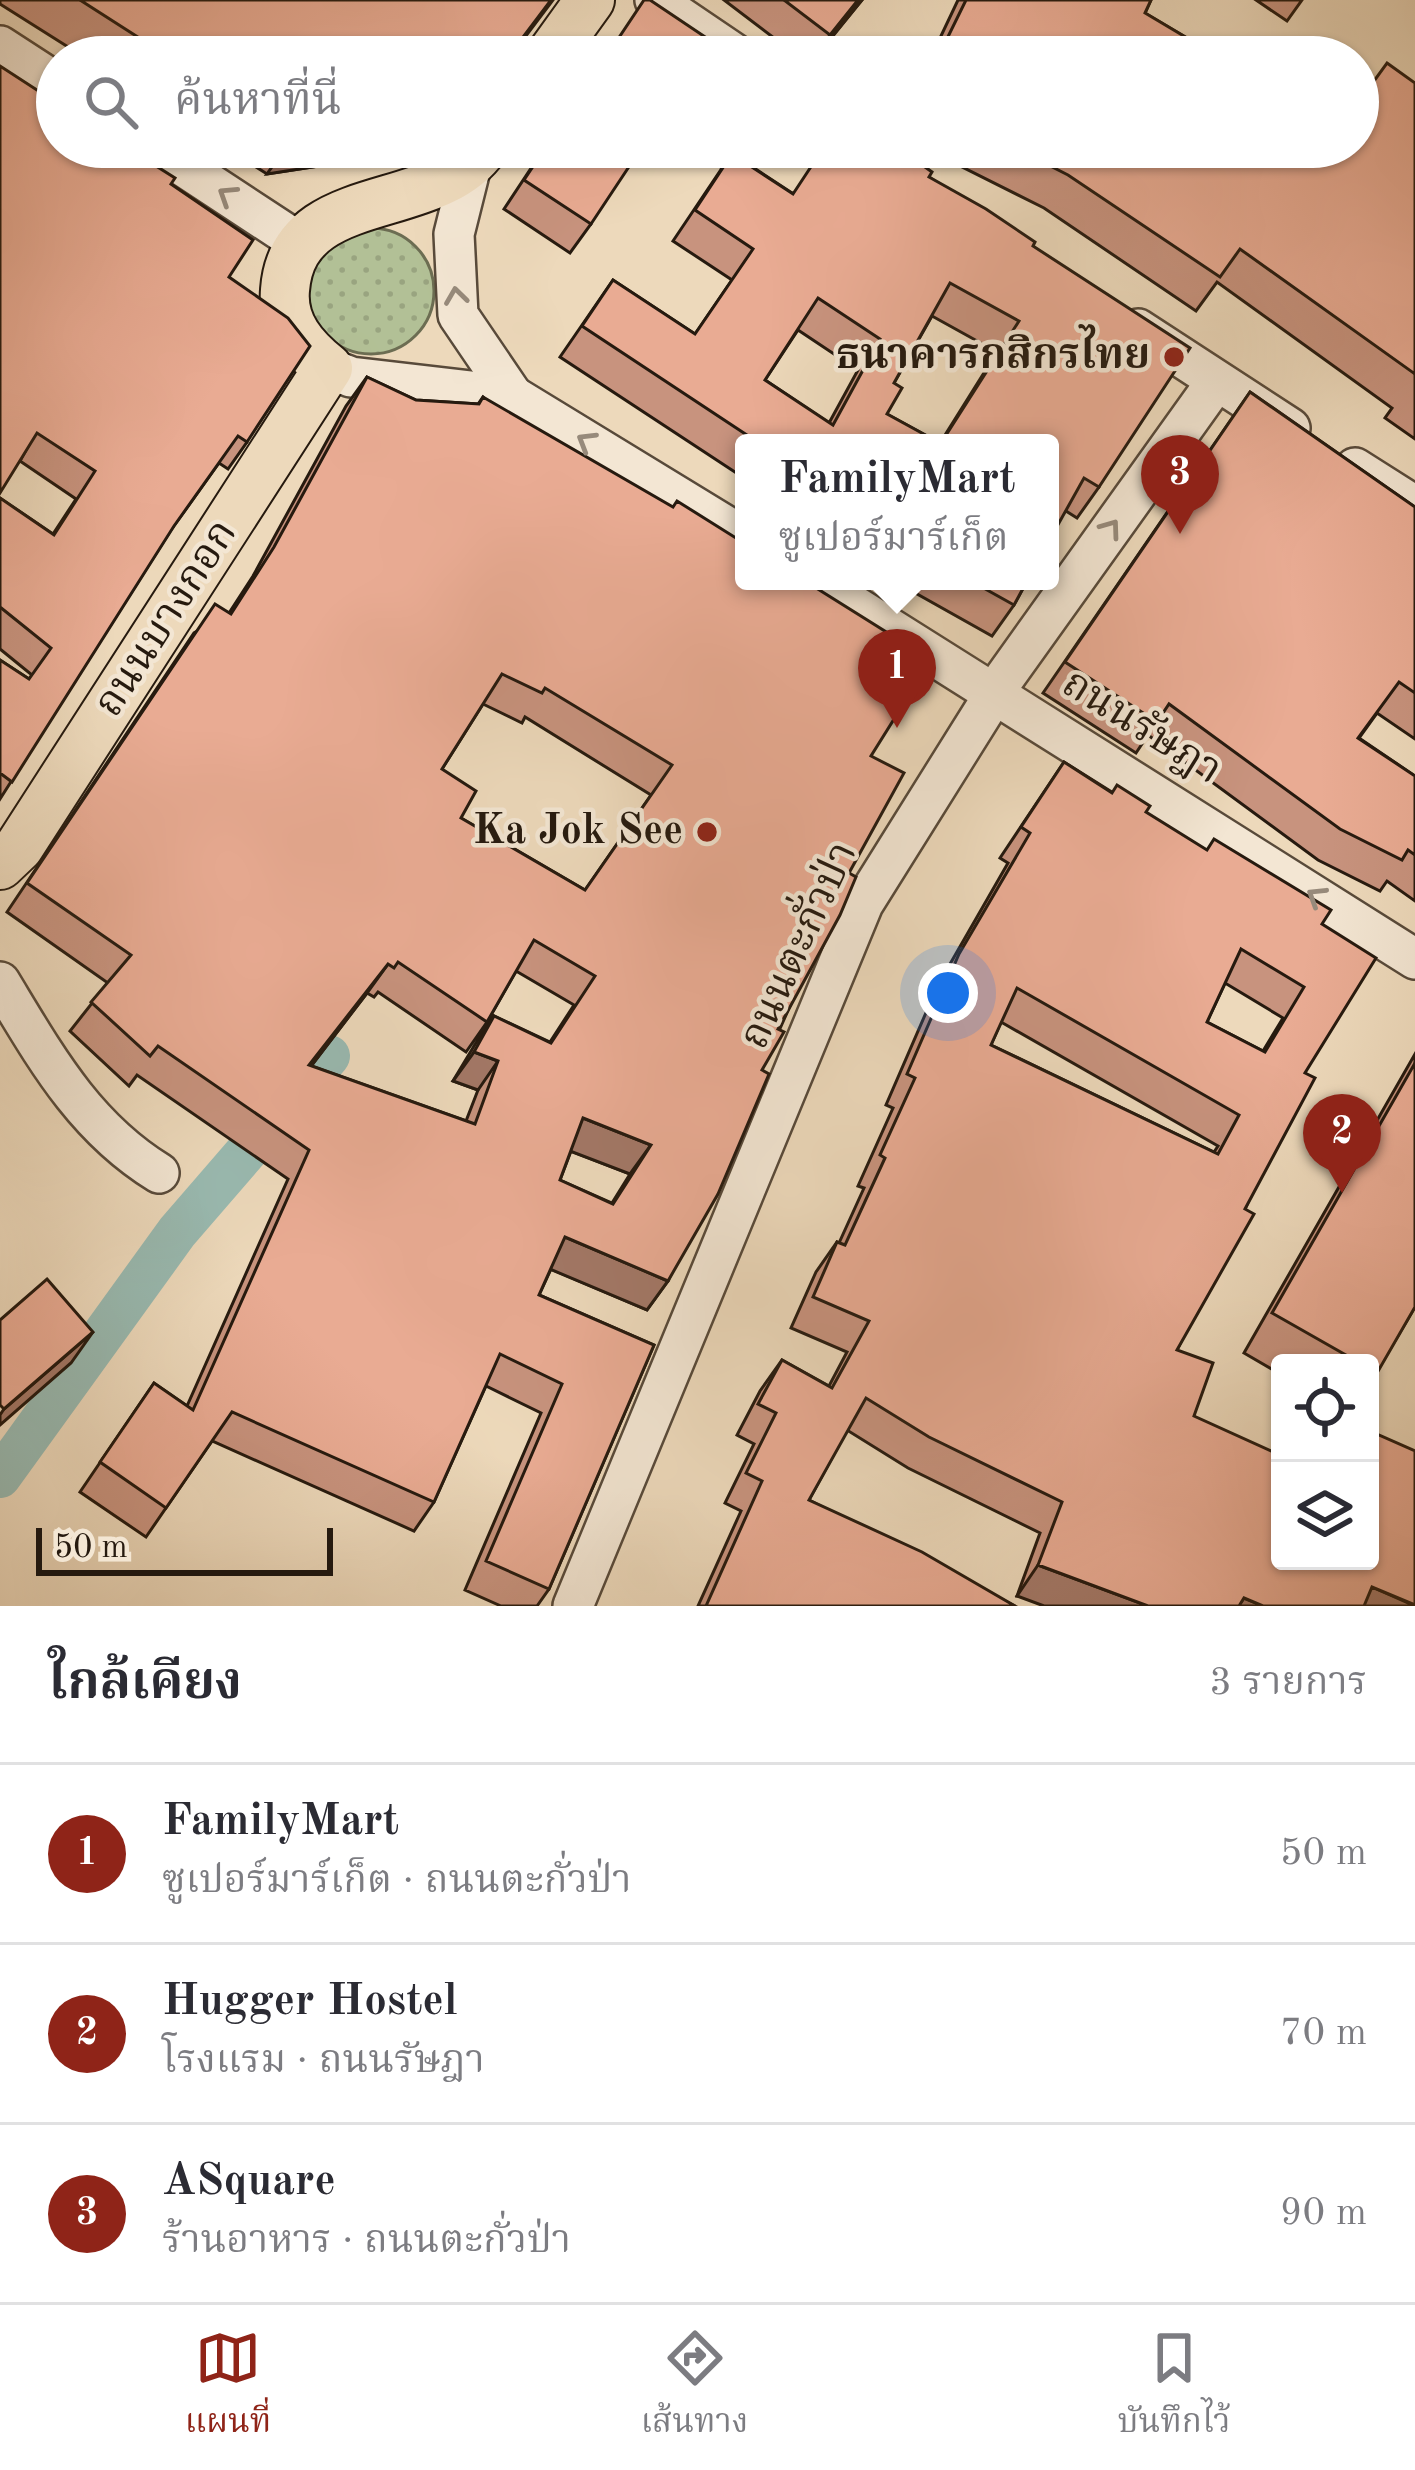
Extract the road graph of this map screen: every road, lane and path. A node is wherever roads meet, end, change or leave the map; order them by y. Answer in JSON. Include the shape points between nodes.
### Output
{"nodes":[{"id":1,"x":590,"y":0,"type":"edge"},
{"id":2,"x":655,"y":0,"type":"edge"},
{"id":3,"x":564,"y":36,"type":"edge"},
{"id":4,"x":708,"y":36,"type":"edge"},
{"id":5,"x":0,"y":46,"type":"edge"},
{"id":6,"x":36,"y":69,"type":"edge"},
{"id":7,"x":186,"y":168,"type":"edge"},
{"id":8,"x":457,"y":168,"type":"edge"},
{"id":9,"x":474,"y":168,"type":"edge"},
{"id":10,"x":300,"y":243,"type":"junction"},
{"id":11,"x":1100,"y":304,"type":"edge"},
{"id":12,"x":328,"y":368,"type":"junction"},
{"id":13,"x":1216,"y":382,"type":"junction"},
{"id":14,"x":513,"y":396,"type":"junction"},
{"id":15,"x":1415,"y":506,"type":"edge"},
{"id":16,"x":735,"y":532,"type":"edge"},
{"id":17,"x":830,"y":590,"type":"edge"},
{"id":18,"x":995,"y":692,"type":"junction"},
{"id":19,"x":6,"y":849,"type":"edge"},
{"id":20,"x":1415,"y":958,"type":"edge"},
{"id":21,"x":0,"y":982,"type":"edge"},
{"id":22,"x":159,"y":1173,"type":"dead end"},
{"id":23,"x":573,"y":1606,"type":"edge"}],
"edges":[{"from":1,"to":3,"type":"main road"},
{"from":2,"to":4,"type":"street"},
{"from":5,"to":6,"type":"street"},
{"from":10,"to":7,"type":"street","one_way":true},
{"from":8,"to":10,"type":"main road","via":[[401,200],[324,220]]},
{"from":14,"to":9,"type":"street","one_way":true,"via":[[458,314],[454,234]]},
{"from":10,"to":12,"type":"main road","via":[[287,269],[290,326]]},
{"from":11,"to":13,"type":"street"},
{"from":12,"to":14,"type":"street"},
{"from":12,"to":19,"type":"main road","name":"ถนนบางกอก"},
{"from":13,"to":15,"type":"street"},
{"from":18,"to":13,"type":"street","name":"ถนนตะกั่วป่า","one_way":true},
{"from":16,"to":14,"type":"street","one_way":true},
{"from":17,"to":18,"type":"street","name":"ถนนรัษฎา"},
{"from":20,"to":18,"type":"street","name":"ถนนรัษฎา","one_way":true},
{"from":18,"to":23,"type":"street","name":"ถนนตะกั่วป่า","via":[[863,904]]},
{"from":21,"to":22,"type":"street","via":[[56,1078],[115,1142]]}]}
